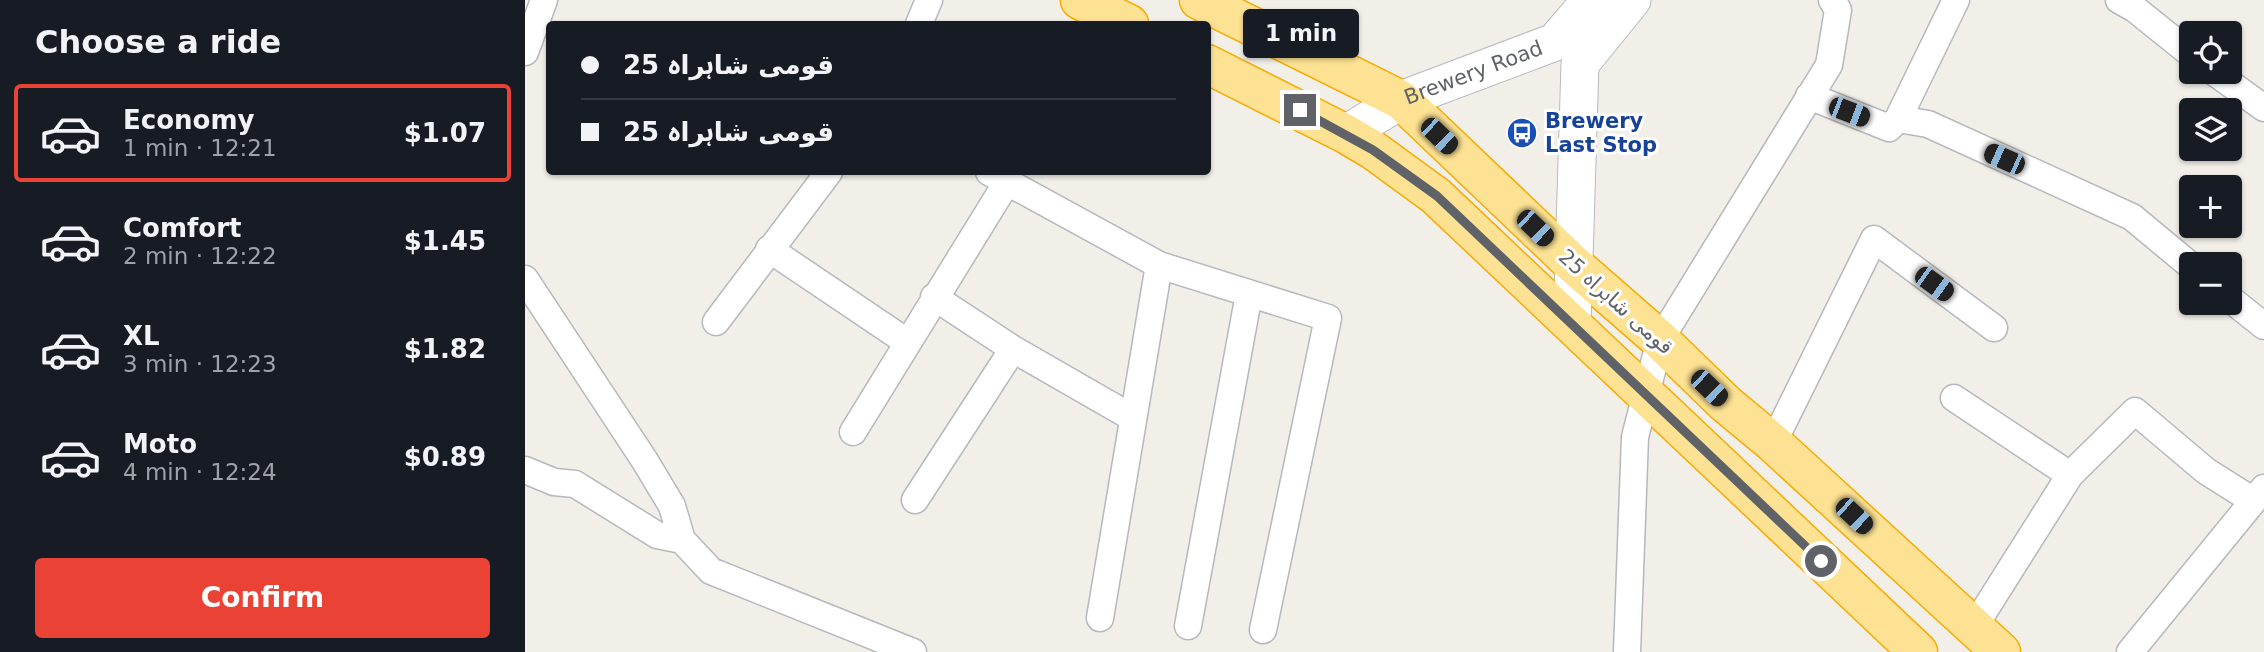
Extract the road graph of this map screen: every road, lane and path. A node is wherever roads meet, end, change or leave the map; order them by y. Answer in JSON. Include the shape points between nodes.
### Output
{"nodes":[{"id":1,"x":544,"y":0,"type":"edge"},
{"id":2,"x":929,"y":0,"type":"edge"},
{"id":3,"x":1080,"y":0,"type":"edge"},
{"id":4,"x":1199,"y":0,"type":"edge"},
{"id":5,"x":1591,"y":0,"type":"edge"},
{"id":6,"x":1632,"y":0,"type":"edge"},
{"id":7,"x":1832,"y":0,"type":"edge"},
{"id":8,"x":1956,"y":0,"type":"edge"},
{"id":9,"x":2119,"y":0,"type":"edge"},
{"id":10,"x":920,"y":21,"type":"edge"},
{"id":11,"x":1123,"y":21,"type":"edge"},
{"id":12,"x":2179,"y":44,"type":"edge"},
{"id":13,"x":525,"y":52,"type":"edge"},
{"id":14,"x":1567,"y":53,"type":"junction"},
{"id":15,"x":1211,"y":66,"type":"edge"},
{"id":16,"x":2231,"y":84,"type":"edge"},
{"id":17,"x":1809,"y":96,"type":"junction"},
{"id":18,"x":1401,"y":100,"type":"junction"},
{"id":19,"x":2264,"y":108,"type":"edge"},
{"id":20,"x":1898,"y":119,"type":"junction"},
{"id":21,"x":1346,"y":134,"type":"junction"},
{"id":22,"x":827,"y":175,"type":"edge"},
{"id":23,"x":998,"y":177,"type":"edge"},
{"id":24,"x":769,"y":249,"type":"junction"},
{"id":25,"x":2179,"y":256,"type":"edge"},
{"id":26,"x":1573,"y":264,"type":"junction"},
{"id":27,"x":1159,"y":265,"type":"junction"},
{"id":28,"x":525,"y":279,"type":"edge"},
{"id":29,"x":1249,"y":294,"type":"junction"},
{"id":30,"x":934,"y":297,"type":"junction"},
{"id":31,"x":2242,"y":308,"type":"edge"},
{"id":32,"x":716,"y":322,"type":"dead end"},
{"id":33,"x":1572,"y":325,"type":"junction"},
{"id":34,"x":2264,"y":326,"type":"edge"},
{"id":35,"x":1994,"y":328,"type":"dead end"},
{"id":36,"x":1660,"y":340,"type":"junction"},
{"id":37,"x":907,"y":342,"type":"junction"},
{"id":38,"x":1013,"y":349,"type":"junction"},
{"id":39,"x":1646,"y":396,"type":"junction"},
{"id":40,"x":1954,"y":398,"type":"dead end"},
{"id":41,"x":1133,"y":418,"type":"junction"},
{"id":42,"x":853,"y":432,"type":"dead end"},
{"id":43,"x":1773,"y":443,"type":"junction"},
{"id":44,"x":525,"y":470,"type":"edge"},
{"id":45,"x":2070,"y":475,"type":"junction"},
{"id":46,"x":2258,"y":494,"type":"edge"},
{"id":47,"x":915,"y":500,"type":"dead end"},
{"id":48,"x":682,"y":540,"type":"junction"},
{"id":49,"x":1100,"y":618,"type":"dead end"},
{"id":50,"x":1188,"y":626,"type":"dead end"},
{"id":51,"x":1263,"y":630,"type":"dead end"},
{"id":52,"x":1988,"y":640,"type":"edge"},
{"id":53,"x":913,"y":652,"type":"edge"},
{"id":54,"x":1627,"y":652,"type":"edge"},
{"id":55,"x":1918,"y":652,"type":"edge"},
{"id":56,"x":2130,"y":652,"type":"edge"}],
"edges":[{"from":1,"to":13,"type":"street"},
{"from":2,"to":10,"type":"street"},
{"from":3,"to":11,"type":"highway"},
{"from":4,"to":18,"type":"highway","name":"قومی شاہراہ 25"},
{"from":5,"to":14,"type":"main road","name":"Brewery Road"},
{"from":6,"to":14,"type":"main road"},
{"from":7,"to":17,"type":"street","via":[[1838,10],[1829,65]]},
{"from":8,"to":20,"type":"street"},
{"from":9,"to":12,"type":"street"},
{"from":14,"to":18,"type":"main road","name":"Brewery Road"},
{"from":14,"to":26,"type":"main road"},
{"from":15,"to":21,"type":"highway"},
{"from":16,"to":19,"type":"street"},
{"from":17,"to":20,"type":"street","via":[[1889,128]]},
{"from":17,"to":36,"type":"street"},
{"from":18,"to":21,"type":"main road","name":"Brewery Road"},
{"from":18,"to":26,"type":"highway","name":"قومی شاہراہ 25"},
{"from":20,"to":25,"type":"street","via":[[1928,124],[2132,217]]},
{"from":21,"to":33,"type":"highway","via":[[1437,196]]},
{"from":22,"to":24,"type":"street"},
{"from":23,"to":27,"type":"street"},
{"from":23,"to":30,"type":"street"},
{"from":24,"to":32,"type":"street"},
{"from":24,"to":37,"type":"street"},
{"from":26,"to":33,"type":"main road"},
{"from":26,"to":36,"type":"highway","name":"قومی شاہراہ 25"},
{"from":27,"to":29,"type":"street"},
{"from":27,"to":41,"type":"street"},
{"from":28,"to":48,"type":"street","via":[[645,461],[672,506]]},
{"from":29,"to":50,"type":"street"},
{"from":29,"to":51,"type":"street","via":[[1328,318]]},
{"from":30,"to":37,"type":"street"},
{"from":30,"to":38,"type":"street"},
{"from":31,"to":34,"type":"street"},
{"from":33,"to":39,"type":"highway"},
{"from":35,"to":43,"type":"street","via":[[1874,239]]},
{"from":36,"to":39,"type":"street"},
{"from":36,"to":43,"type":"highway","name":"قومی شاہراہ 25","via":[[1725,404]]},
{"from":37,"to":42,"type":"street"},
{"from":38,"to":41,"type":"street"},
{"from":38,"to":47,"type":"street"},
{"from":39,"to":54,"type":"street","via":[[1635,437]]},
{"from":39,"to":55,"type":"highway"},
{"from":40,"to":45,"type":"street"},
{"from":41,"to":49,"type":"street"},
{"from":43,"to":52,"type":"highway","name":"قومی شاہراہ 25"},
{"from":44,"to":48,"type":"street","via":[[554,482],[575,484],[657,536]]},
{"from":45,"to":46,"type":"street","via":[[2135,411],[2206,471]]},
{"from":45,"to":52,"type":"street"},
{"from":46,"to":56,"type":"street"},
{"from":48,"to":53,"type":"street","via":[[711,571]]}]}
